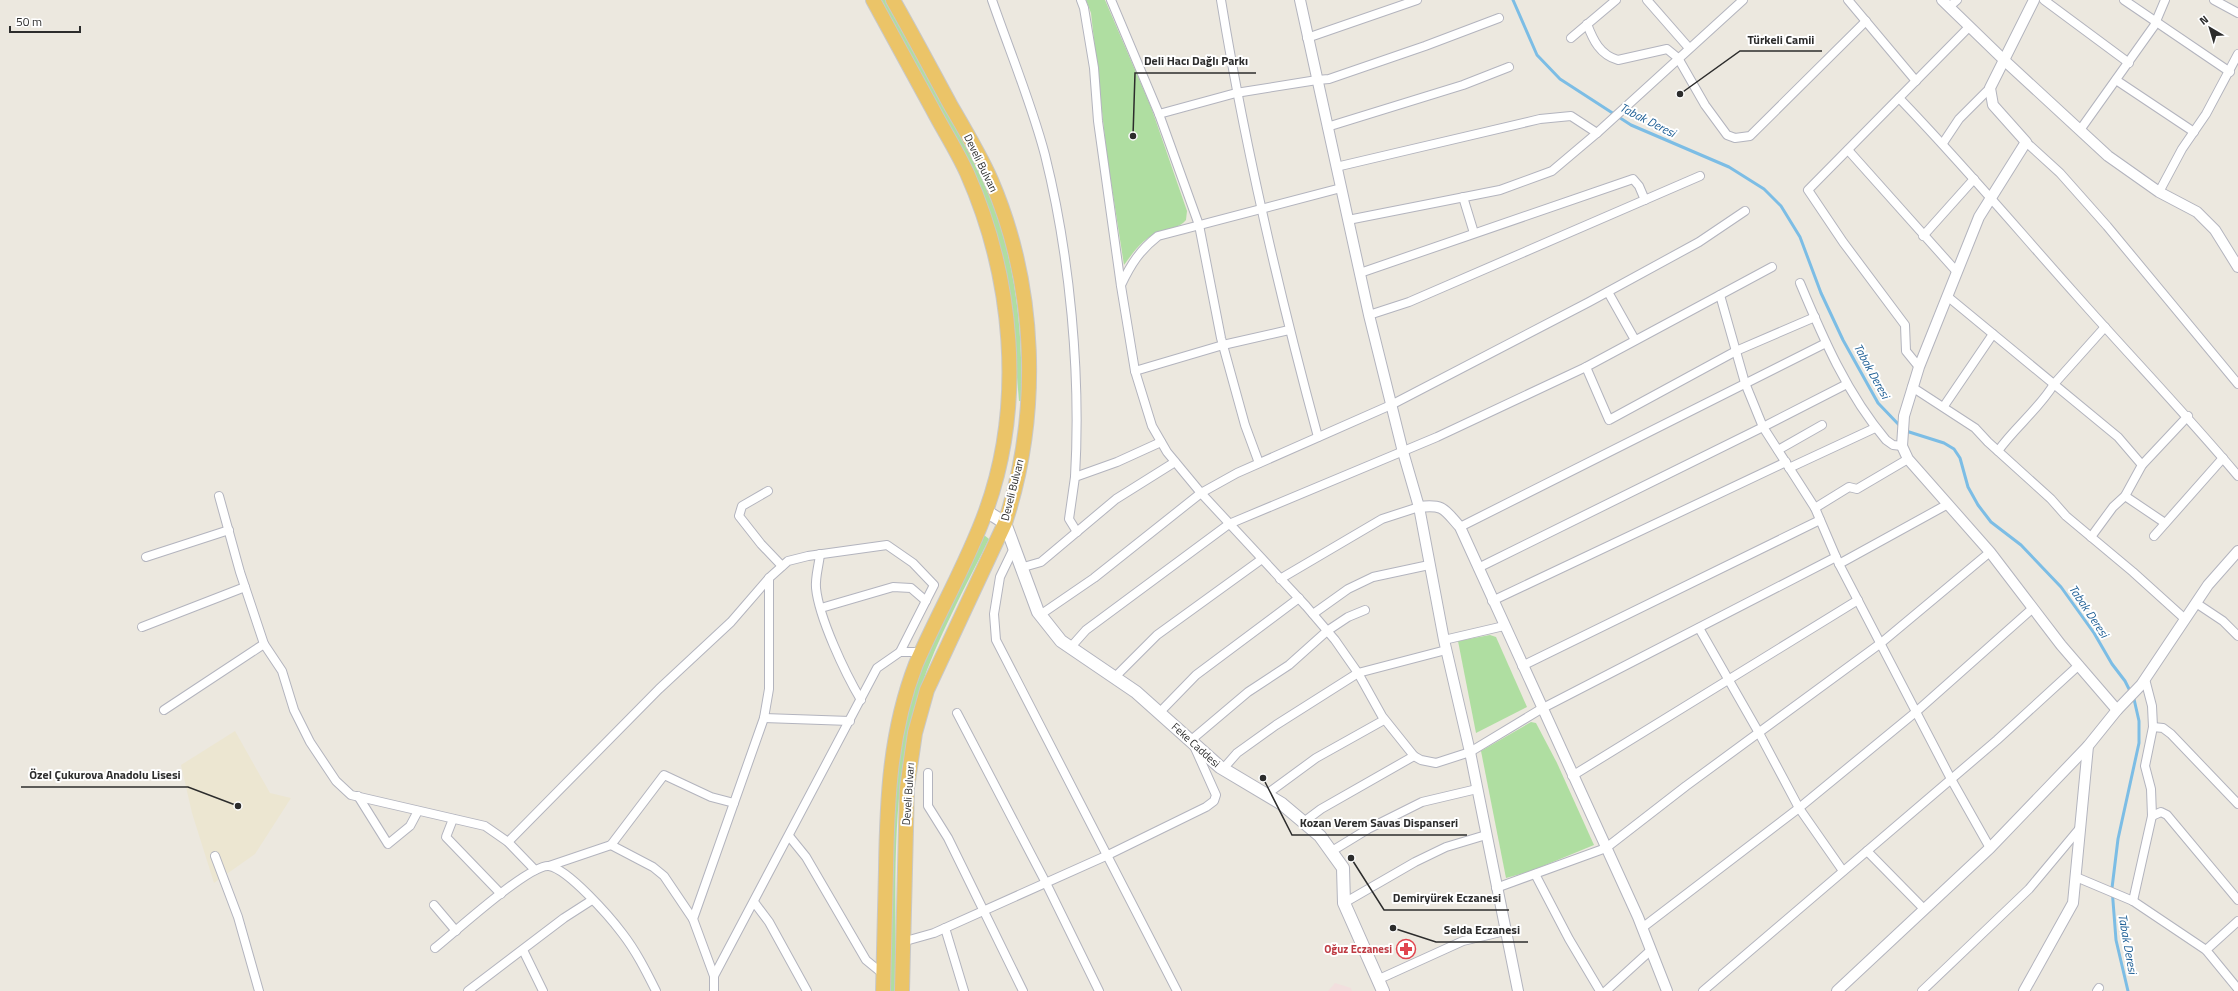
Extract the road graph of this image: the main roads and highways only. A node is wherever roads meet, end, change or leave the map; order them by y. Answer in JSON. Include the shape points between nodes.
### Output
{"nodes":[{"id":1,"x":873,"y":0,"type":"edge"},
{"id":2,"x":893,"y":0,"type":"edge"},
{"id":3,"x":986,"y":511,"type":"junction"},
{"id":4,"x":1005,"y":523,"type":"junction"},
{"id":5,"x":883,"y":991,"type":"edge"},
{"id":6,"x":902,"y":991,"type":"edge"},
{"id":7,"x":1383,"y":991,"type":"edge"}],
"edges":[{"from":1,"to":3,"type":"highway","name":"Develi Bulvarı","via":[[966,171],[987,229],[999,275],[1008,343],[1010,397],[1005,443]]},
{"from":2,"to":4,"type":"highway","name":"Develi Bulvarı","via":[[991,181],[1005,221],[1021,283],[1029,360],[1028,401],[1018,477]]},
{"from":3,"to":4,"type":"main road"},
{"from":3,"to":5,"type":"highway","name":"Develi Bulvarı","via":[[922,652],[901,709],[890,772]]},
{"from":4,"to":6,"type":"highway","name":"Develi Bulvarı","via":[[922,703],[911,753],[907,788]]},
{"from":4,"to":7,"type":"main road","name":"Feke Caddesi","via":[[1040,615],[1052,632],[1070,648],[1136,692],[1222,769],[1267,794],[1305,821],[1332,851],[1343,868],[1344,903]]}]}
